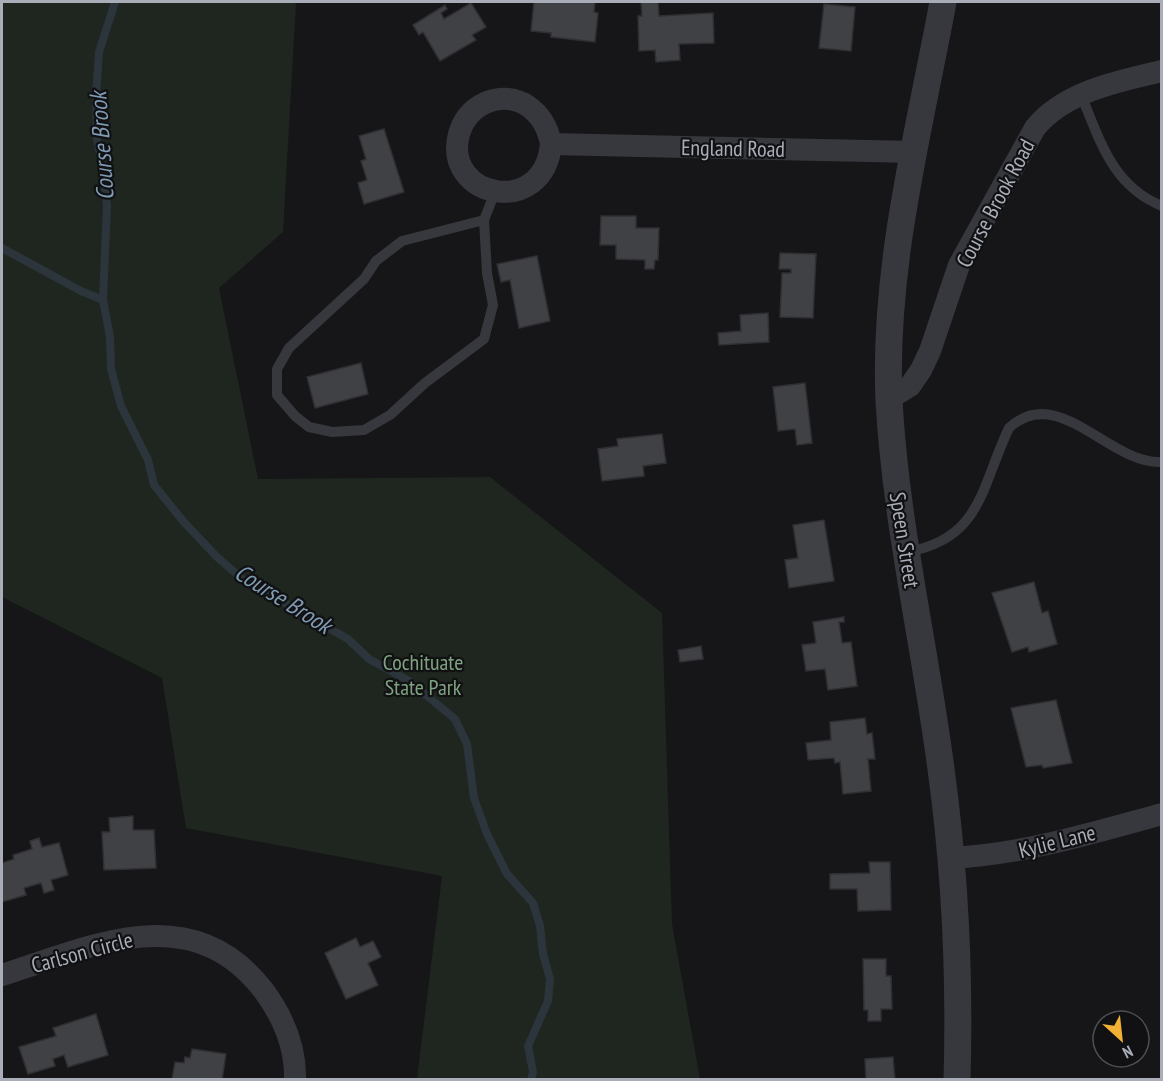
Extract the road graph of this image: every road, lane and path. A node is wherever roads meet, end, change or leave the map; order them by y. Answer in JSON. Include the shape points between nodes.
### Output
{"nodes":[{"id":1,"x":943,"y":2,"type":"edge"},
{"id":2,"x":1161,"y":71,"type":"edge"},
{"id":3,"x":1081,"y":95,"type":"junction"},
{"id":4,"x":551,"y":144,"type":"junction"},
{"id":5,"x":915,"y":152,"type":"junction"},
{"id":6,"x":495,"y":192,"type":"junction"},
{"id":7,"x":1161,"y":206,"type":"edge"},
{"id":8,"x":484,"y":220,"type":"junction"},
{"id":9,"x":889,"y":399,"type":"junction"},
{"id":10,"x":1161,"y":462,"type":"edge"},
{"id":11,"x":906,"y":552,"type":"junction"},
{"id":12,"x":1161,"y":814,"type":"edge"},
{"id":13,"x":951,"y":858,"type":"junction"},
{"id":14,"x":2,"y":975,"type":"edge"},
{"id":15,"x":295,"y":1080,"type":"edge"},
{"id":16,"x":957,"y":1080,"type":"edge"}],
"edges":[{"from":1,"to":5,"type":"street","name":"Speen Street"},
{"from":2,"to":3,"type":"street","name":"Course Brook Road"},
{"from":3,"to":7,"type":"lane","via":[[1110,164],[1135,192]]},
{"from":3,"to":9,"type":"street","name":"Course Brook Road","via":[[1054,109],[1035,128],[960,265],[921,370],[910,386]]},
{"from":4,"to":5,"type":"street","name":"England Road"},
{"from":4,"to":6,"type":"street","via":[[550,158],[535,182],[509,193]]},
{"from":4,"to":6,"type":"street","via":[[549,130],[532,108],[506,99],[479,106],[468,115],[461,127],[458,154],[470,179]]},
{"from":5,"to":9,"type":"street","name":"Speen Street","via":[[894,280]]},
{"from":6,"to":8,"type":"lane"},
{"from":8,"to":8,"type":"lane","via":[[493,305],[484,339],[390,415],[364,430],[332,432],[309,427],[295,416],[277,395],[277,369],[289,348],[364,279],[376,261],[402,241]]},
{"from":9,"to":11,"type":"street","name":"Speen Street"},
{"from":10,"to":11,"type":"lane","via":[[1138,458],[1053,414],[1031,414],[1009,428],[967,523],[940,544]]},
{"from":11,"to":13,"type":"street","name":"Speen Street","via":[[938,747]]},
{"from":12,"to":13,"type":"street","name":"Kylie Lane","via":[[1032,849]]},
{"from":13,"to":16,"type":"street","name":"Speen Street"},
{"from":14,"to":15,"type":"street","name":"Carlson Circle","via":[[114,939],[149,935],[185,937],[220,951],[249,971],[267,994],[288,1032]]}]}
